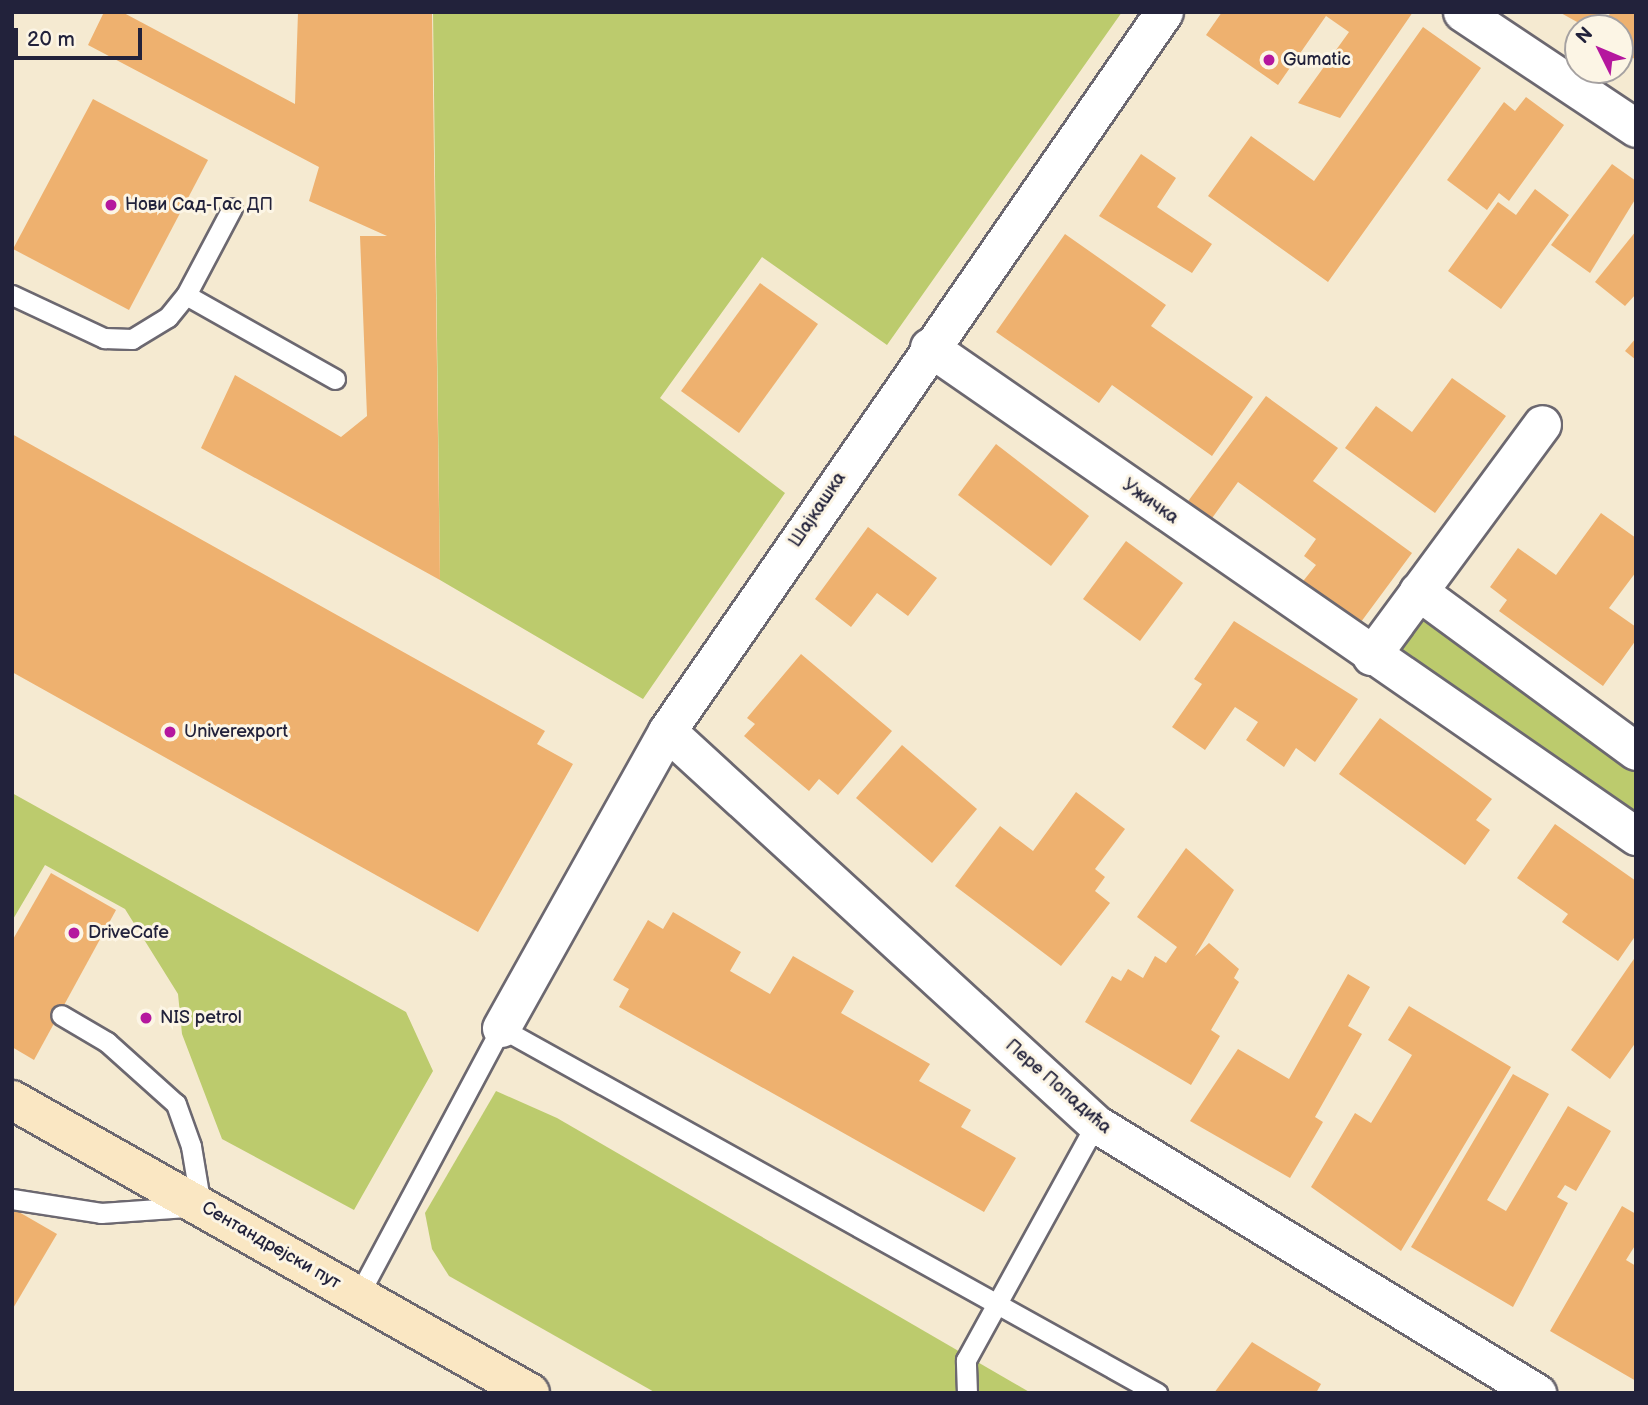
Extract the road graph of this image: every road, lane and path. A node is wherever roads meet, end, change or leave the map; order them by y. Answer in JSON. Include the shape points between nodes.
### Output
{"nodes":[{"id":1,"x":1164,"y":12,"type":"edge"},
{"id":2,"x":1462,"y":12,"type":"edge"},
{"id":3,"x":1636,"y":128,"type":"edge"},
{"id":4,"x":232,"y":208,"type":"dead end"},
{"id":5,"x":12,"y":295,"type":"edge"},
{"id":6,"x":186,"y":295,"type":"junction"},
{"id":7,"x":929,"y":347,"type":"junction"},
{"id":8,"x":335,"y":379,"type":"dead end"},
{"id":9,"x":1542,"y":424,"type":"dead end"},
{"id":10,"x":1418,"y":591,"type":"junction"},
{"id":11,"x":1371,"y":656,"type":"junction"},
{"id":12,"x":667,"y":731,"type":"junction"},
{"id":13,"x":1636,"y":751,"type":"edge"},
{"id":14,"x":1636,"y":836,"type":"edge"},
{"id":15,"x":61,"y":1015,"type":"dead end"},
{"id":16,"x":501,"y":1028,"type":"junction"},
{"id":17,"x":12,"y":1100,"type":"edge"},
{"id":18,"x":1096,"y":1124,"type":"junction"},
{"id":19,"x":12,"y":1199,"type":"edge"},
{"id":20,"x":201,"y":1206,"type":"junction"},
{"id":21,"x":358,"y":1296,"type":"junction"},
{"id":22,"x":995,"y":1301,"type":"junction"},
{"id":23,"x":1526,"y":1390,"type":"edge"},
{"id":24,"x":530,"y":1393,"type":"edge"},
{"id":25,"x":967,"y":1393,"type":"edge"},
{"id":26,"x":1157,"y":1393,"type":"edge"}],
"edges":[{"from":1,"to":7,"type":"street","name":"Шајкашка"},
{"from":2,"to":3,"type":"street"},
{"from":4,"to":6,"type":"lane"},
{"from":5,"to":6,"type":"lane","via":[[104,338],[132,339],[168,317]]},
{"from":6,"to":8,"type":"lane"},
{"from":7,"to":11,"type":"street","name":"Ужичка"},
{"from":7,"to":12,"type":"street","name":"Шајкашка"},
{"from":9,"to":10,"type":"street"},
{"from":10,"to":11,"type":"street"},
{"from":10,"to":13,"type":"street"},
{"from":11,"to":14,"type":"street","name":"Ужичка"},
{"from":12,"to":16,"type":"street","name":"Шајкашка"},
{"from":12,"to":18,"type":"street","name":"Пере Попадића"},
{"from":15,"to":20,"type":"lane","via":[[107,1042],[176,1104],[191,1146]]},
{"from":16,"to":21,"type":"lane"},
{"from":16,"to":22,"type":"lane"},
{"from":17,"to":20,"type":"main road","name":"Сентандрејски пут"},
{"from":18,"to":22,"type":"lane"},
{"from":18,"to":23,"type":"street","name":"Пере Попадића"},
{"from":19,"to":20,"type":"lane","via":[[101,1213]]},
{"from":20,"to":21,"type":"main road","name":"Сентандрејски пут"},
{"from":21,"to":24,"type":"main road","name":"Сентандрејски пут"},
{"from":22,"to":25,"type":"lane","via":[[966,1360]]},
{"from":22,"to":26,"type":"lane"}]}
